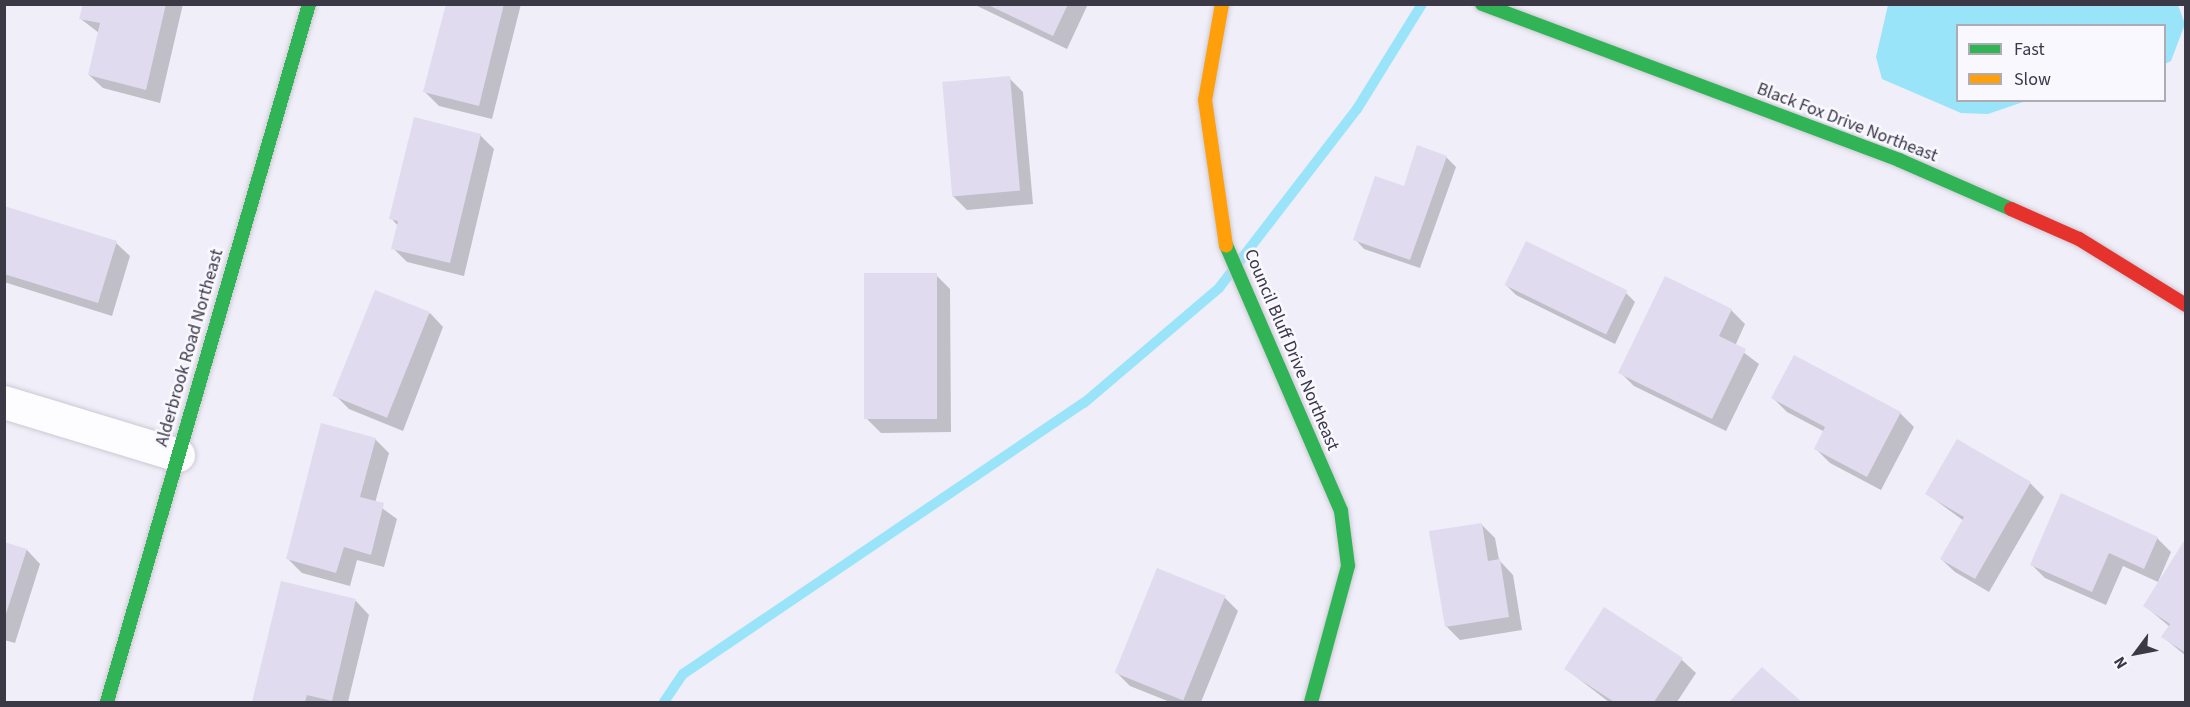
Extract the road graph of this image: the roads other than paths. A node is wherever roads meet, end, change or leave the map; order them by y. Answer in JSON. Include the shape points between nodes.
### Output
{"nodes":[{"id":1,"x":309,"y":4,"type":"edge"},
{"id":2,"x":1222,"y":4,"type":"edge"},
{"id":3,"x":1482,"y":4,"type":"edge"},
{"id":4,"x":2186,"y":305,"type":"edge"},
{"id":5,"x":4,"y":402,"type":"edge"},
{"id":6,"x":178,"y":455,"type":"junction"},
{"id":7,"x":107,"y":702,"type":"edge"},
{"id":8,"x":1312,"y":702,"type":"edge"}],
"edges":[{"from":1,"to":6,"type":"street","name":"Alderbrook Road Northeast"},
{"from":2,"to":8,"type":"street","name":"Council Bluff Drive Northeast","via":[[1205,100],[1227,249],[1341,511],[1348,566]]},
{"from":3,"to":4,"type":"street","name":"Black Fox Drive Northeast","via":[[1899,160],[2079,239]]},
{"from":5,"to":6,"type":"street"},
{"from":6,"to":7,"type":"street","name":"Alderbrook Road Northeast"}]}
